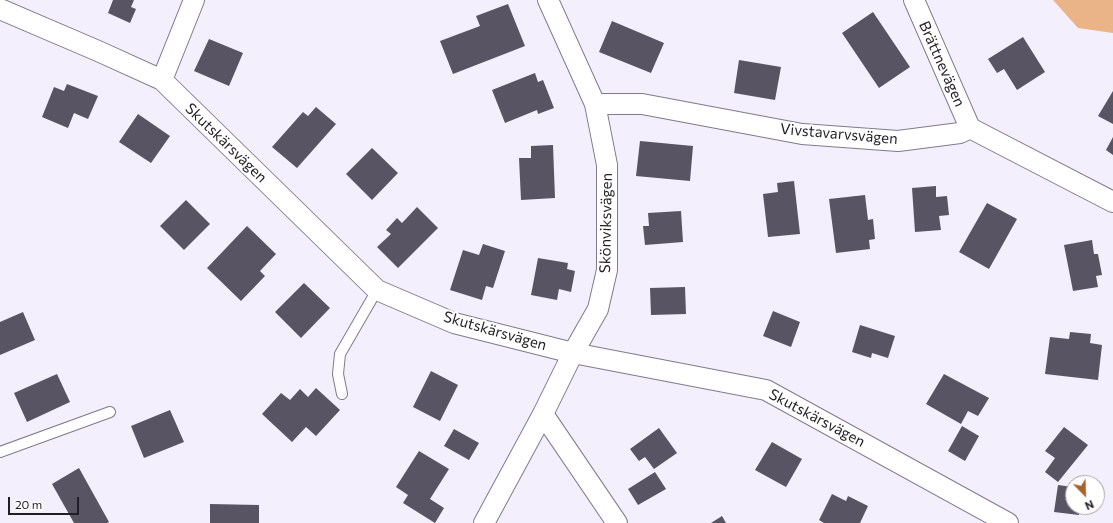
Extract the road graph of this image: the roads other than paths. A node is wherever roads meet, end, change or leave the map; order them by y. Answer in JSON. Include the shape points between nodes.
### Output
{"nodes":[{"id":1,"x":194,"y":0,"type":"edge"},
{"id":2,"x":548,"y":0,"type":"edge"},
{"id":3,"x":914,"y":0,"type":"edge"},
{"id":4,"x":0,"y":9,"type":"edge"},
{"id":5,"x":162,"y":80,"type":"junction"},
{"id":6,"x":595,"y":104,"type":"junction"},
{"id":7,"x":970,"y":128,"type":"junction"},
{"id":8,"x":1113,"y":202,"type":"edge"},
{"id":9,"x":377,"y":290,"type":"junction"},
{"id":10,"x":572,"y":353,"type":"junction"},
{"id":11,"x":342,"y":394,"type":"dead end"},
{"id":12,"x":110,"y":412,"type":"dead end"},
{"id":13,"x":543,"y":414,"type":"junction"},
{"id":14,"x":0,"y":452,"type":"edge"},
{"id":15,"x":484,"y":523,"type":"edge"},
{"id":16,"x":617,"y":523,"type":"edge"},
{"id":17,"x":1008,"y":523,"type":"edge"}],
"edges":[{"from":1,"to":5,"type":"street"},
{"from":2,"to":6,"type":"street","name":"Skönviksvägen"},
{"from":3,"to":7,"type":"street","name":"Brättnevägen"},
{"from":4,"to":5,"type":"street","name":"Skutskärsvägen"},
{"from":5,"to":9,"type":"street","name":"Skutskärsvägen"},
{"from":6,"to":7,"type":"street","name":"Vivstavarvsvägen","via":[[642,104],[802,134],[898,141],[960,133]]},
{"from":6,"to":10,"type":"street","name":"Skönviksvägen","via":[[608,165],[608,270],[598,309]]},
{"from":7,"to":8,"type":"street"},
{"from":9,"to":10,"type":"street","name":"Skutskärsvägen","via":[[454,323]]},
{"from":9,"to":11,"type":"lane","via":[[340,354],[338,374]]},
{"from":10,"to":13,"type":"street","name":"Skönviksvägen"},
{"from":10,"to":17,"type":"street","name":"Skutskärsvägen","via":[[766,390]]},
{"from":12,"to":14,"type":"lane"},
{"from":13,"to":15,"type":"street","name":"Skönviksvägen"},
{"from":13,"to":16,"type":"street"}]}
